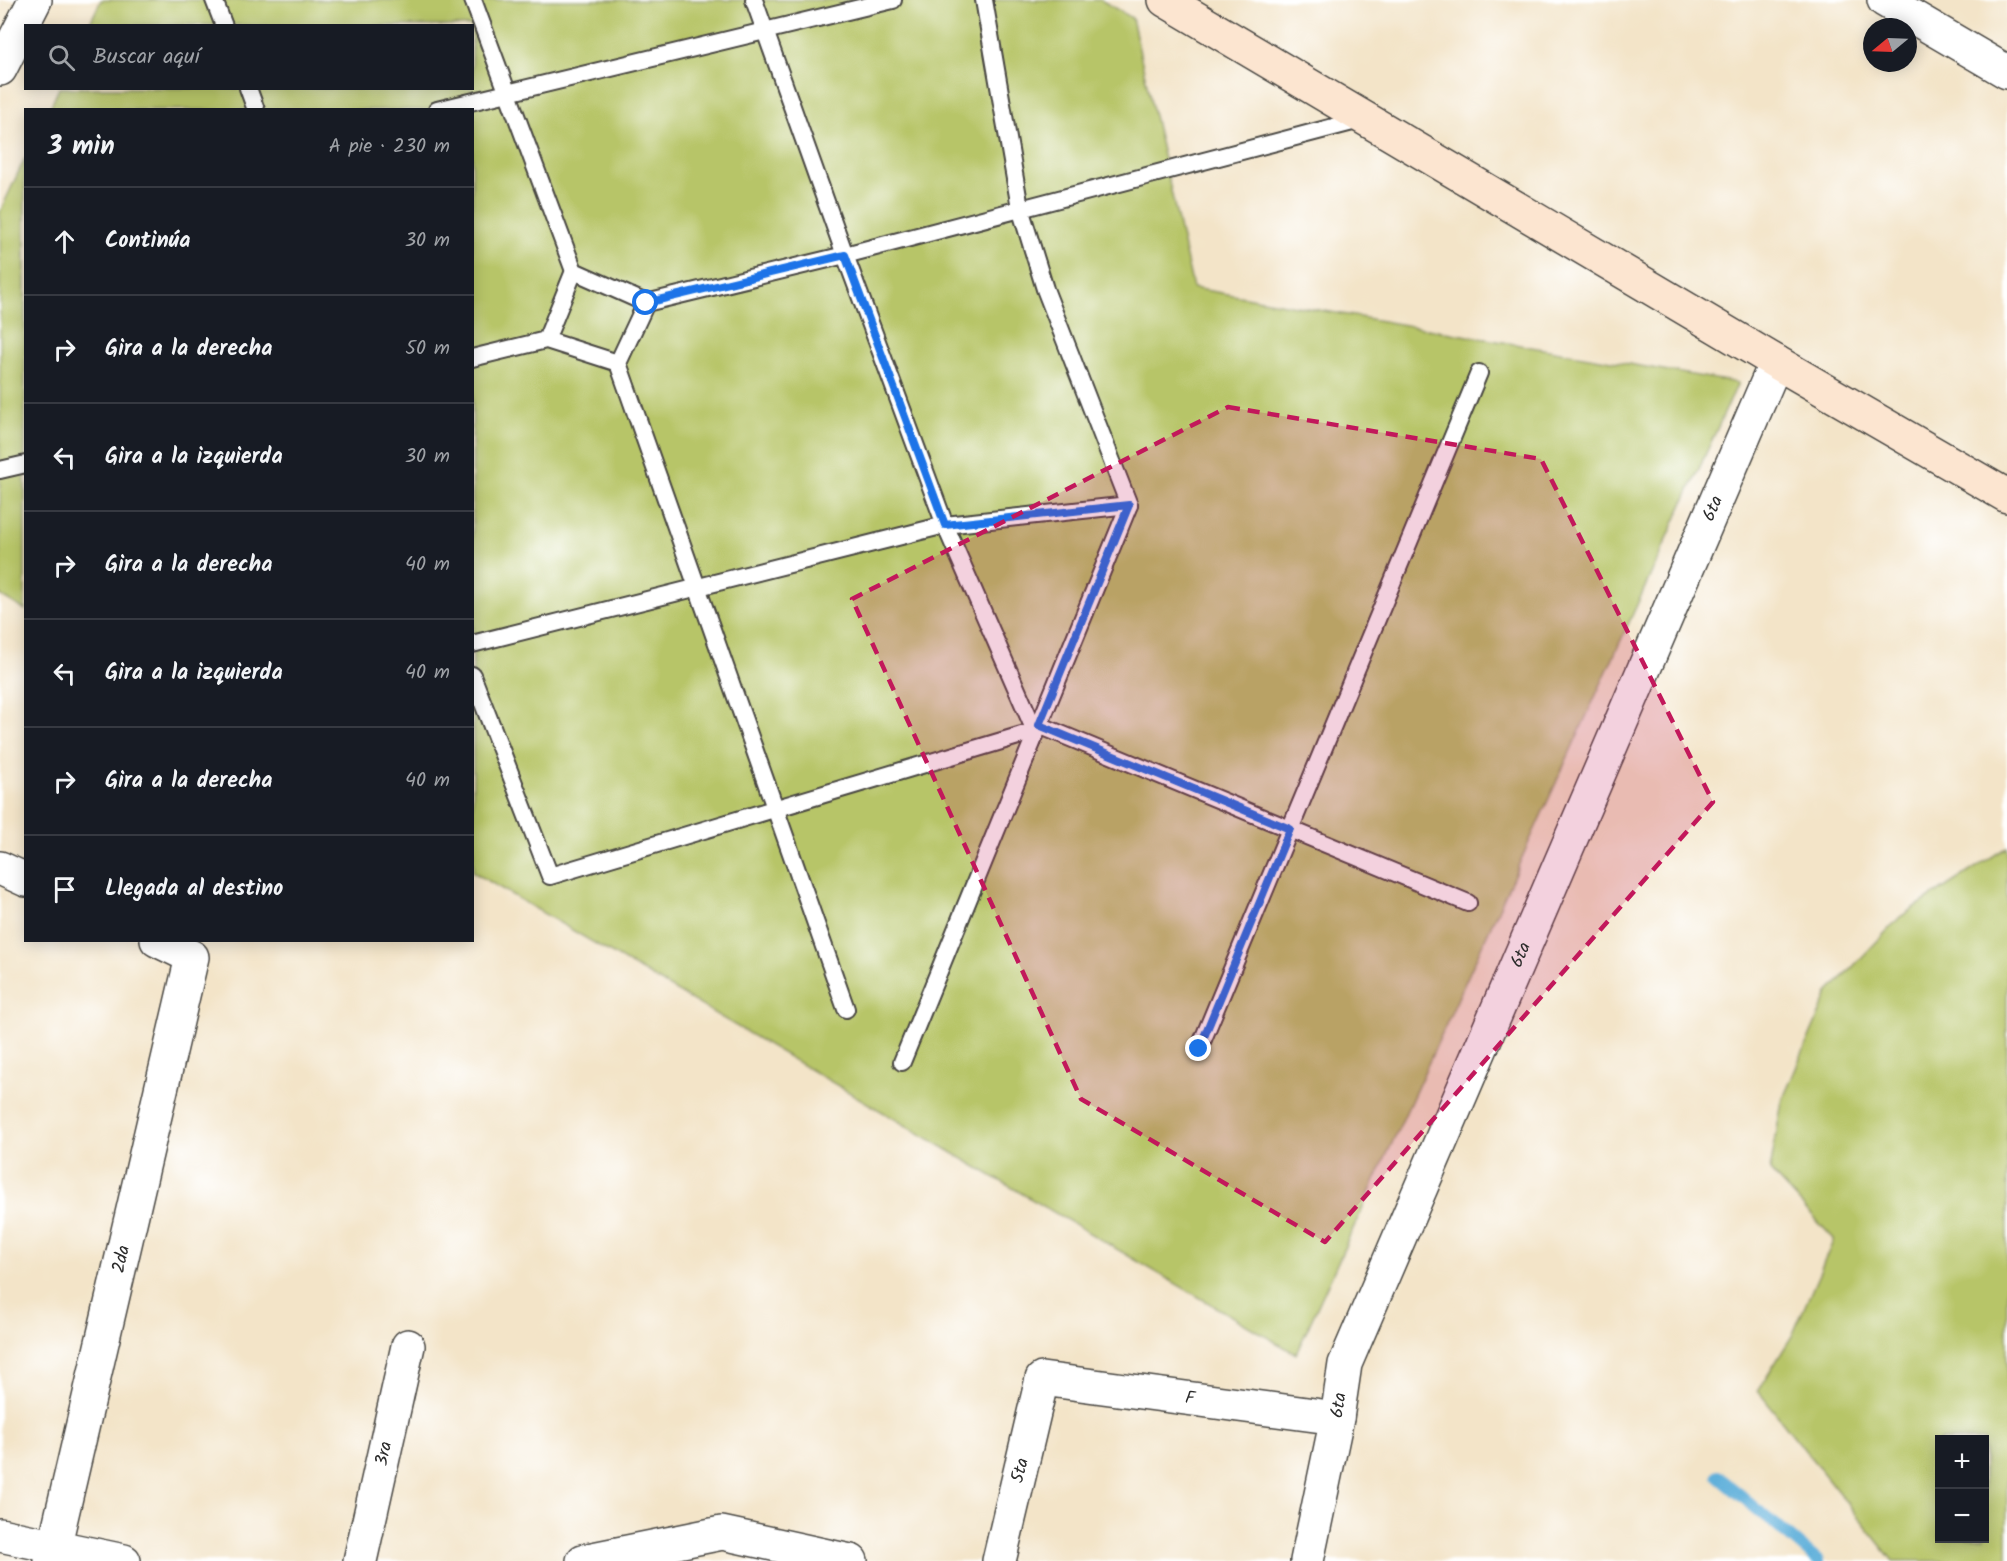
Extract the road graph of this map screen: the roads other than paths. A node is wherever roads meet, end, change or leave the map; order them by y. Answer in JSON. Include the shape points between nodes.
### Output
{"nodes":[{"id":1,"x":35,"y":0,"type":"edge"},
{"id":2,"x":214,"y":0,"type":"edge"},
{"id":3,"x":473,"y":0,"type":"edge"},
{"id":4,"x":754,"y":0,"type":"edge"},
{"id":5,"x":893,"y":0,"type":"edge"},
{"id":6,"x":984,"y":0,"type":"edge"},
{"id":7,"x":1165,"y":0,"type":"edge"},
{"id":8,"x":1884,"y":0,"type":"edge"},
{"id":9,"x":223,"y":24,"type":"edge"},
{"id":10,"x":765,"y":31,"type":"junction"},
{"id":11,"x":0,"y":69,"type":"edge"},
{"id":12,"x":2007,"y":72,"type":"edge"},
{"id":13,"x":249,"y":90,"type":"edge"},
{"id":14,"x":507,"y":93,"type":"junction"},
{"id":15,"x":255,"y":108,"type":"edge"},
{"id":16,"x":445,"y":108,"type":"edge"},
{"id":17,"x":1365,"y":118,"type":"junction"},
{"id":18,"x":1020,"y":208,"type":"junction"},
{"id":19,"x":845,"y":255,"type":"junction"},
{"id":20,"x":574,"y":271,"type":"junction"},
{"id":21,"x":646,"y":303,"type":"junction"},
{"id":22,"x":546,"y":340,"type":"junction"},
{"id":23,"x":474,"y":358,"type":"edge"},
{"id":24,"x":1776,"y":362,"type":"junction"},
{"id":25,"x":618,"y":363,"type":"junction"},
{"id":26,"x":1479,"y":373,"type":"dead end"},
{"id":27,"x":24,"y":464,"type":"edge"},
{"id":28,"x":0,"y":470,"type":"edge"},
{"id":29,"x":2007,"y":496,"type":"edge"},
{"id":30,"x":1129,"y":505,"type":"junction"},
{"id":31,"x":945,"y":525,"type":"junction"},
{"id":32,"x":697,"y":588,"type":"junction"},
{"id":33,"x":474,"y":644,"type":"edge"},
{"id":34,"x":474,"y":680,"type":"edge"},
{"id":35,"x":1039,"y":725,"type":"junction"},
{"id":36,"x":776,"y":810,"type":"junction"},
{"id":37,"x":1290,"y":829,"type":"junction"},
{"id":38,"x":0,"y":868,"type":"edge"},
{"id":39,"x":24,"y":879,"type":"edge"},
{"id":40,"x":1468,"y":903,"type":"dead end"},
{"id":41,"x":161,"y":942,"type":"edge"},
{"id":42,"x":846,"y":1009,"type":"dead end"},
{"id":43,"x":1199,"y":1049,"type":"dead end"},
{"id":44,"x":902,"y":1062,"type":"dead end"},
{"id":45,"x":408,"y":1346,"type":"dead end"},
{"id":46,"x":1042,"y":1379,"type":"joint"},
{"id":47,"x":1337,"y":1418,"type":"junction"},
{"id":48,"x":0,"y":1535,"type":"edge"},
{"id":49,"x":53,"y":1554,"type":"edge"},
{"id":50,"x":124,"y":1561,"type":"edge"},
{"id":51,"x":360,"y":1561,"type":"edge"},
{"id":52,"x":583,"y":1561,"type":"edge"},
{"id":53,"x":851,"y":1561,"type":"edge"},
{"id":54,"x":999,"y":1561,"type":"edge"},
{"id":55,"x":1307,"y":1561,"type":"edge"}],
"edges":[{"from":1,"to":11,"type":"street"},
{"from":2,"to":9,"type":"lane"},
{"from":3,"to":14,"type":"lane"},
{"from":4,"to":10,"type":"lane"},
{"from":5,"to":10,"type":"lane"},
{"from":6,"to":18,"type":"lane"},
{"from":7,"to":17,"type":"street"},
{"from":8,"to":12,"type":"street"},
{"from":10,"to":14,"type":"lane"},
{"from":10,"to":19,"type":"lane"},
{"from":13,"to":15,"type":"lane"},
{"from":14,"to":16,"type":"lane"},
{"from":14,"to":20,"type":"lane"},
{"from":17,"to":18,"type":"lane"},
{"from":17,"to":24,"type":"street"},
{"from":18,"to":19,"type":"lane"},
{"from":18,"to":30,"type":"lane","via":[[1045,290]]},
{"from":19,"to":21,"type":"lane"},
{"from":19,"to":31,"type":"lane"},
{"from":20,"to":21,"type":"lane"},
{"from":20,"to":22,"type":"lane"},
{"from":21,"to":25,"type":"lane"},
{"from":22,"to":23,"type":"lane"},
{"from":22,"to":25,"type":"lane"},
{"from":24,"to":29,"type":"street"},
{"from":24,"to":47,"type":"street","name":"6ta","via":[[1346,1364]]},
{"from":25,"to":32,"type":"lane"},
{"from":26,"to":37,"type":"lane"},
{"from":27,"to":28,"type":"lane"},
{"from":30,"to":31,"type":"lane"},
{"from":30,"to":35,"type":"lane"},
{"from":31,"to":32,"type":"lane"},
{"from":31,"to":36,"type":"lane","via":[[1035,731]]},
{"from":32,"to":33,"type":"lane"},
{"from":32,"to":36,"type":"lane"},
{"from":34,"to":36,"type":"lane","via":[[550,876]]},
{"from":35,"to":37,"type":"lane"},
{"from":35,"to":44,"type":"lane"},
{"from":36,"to":42,"type":"lane"},
{"from":37,"to":40,"type":"lane"},
{"from":37,"to":43,"type":"lane"},
{"from":38,"to":39,"type":"street"},
{"from":41,"to":49,"type":"street","name":"2da","via":[[192,957]]},
{"from":45,"to":51,"type":"street","name":"3ra"},
{"from":46,"to":47,"type":"street","name":"F"},
{"from":46,"to":54,"type":"street","name":"5ta"},
{"from":47,"to":55,"type":"street","name":"6ta"},
{"from":48,"to":49,"type":"street"},
{"from":49,"to":50,"type":"street"},
{"from":52,"to":53,"type":"street","via":[[722,1533]]}]}
